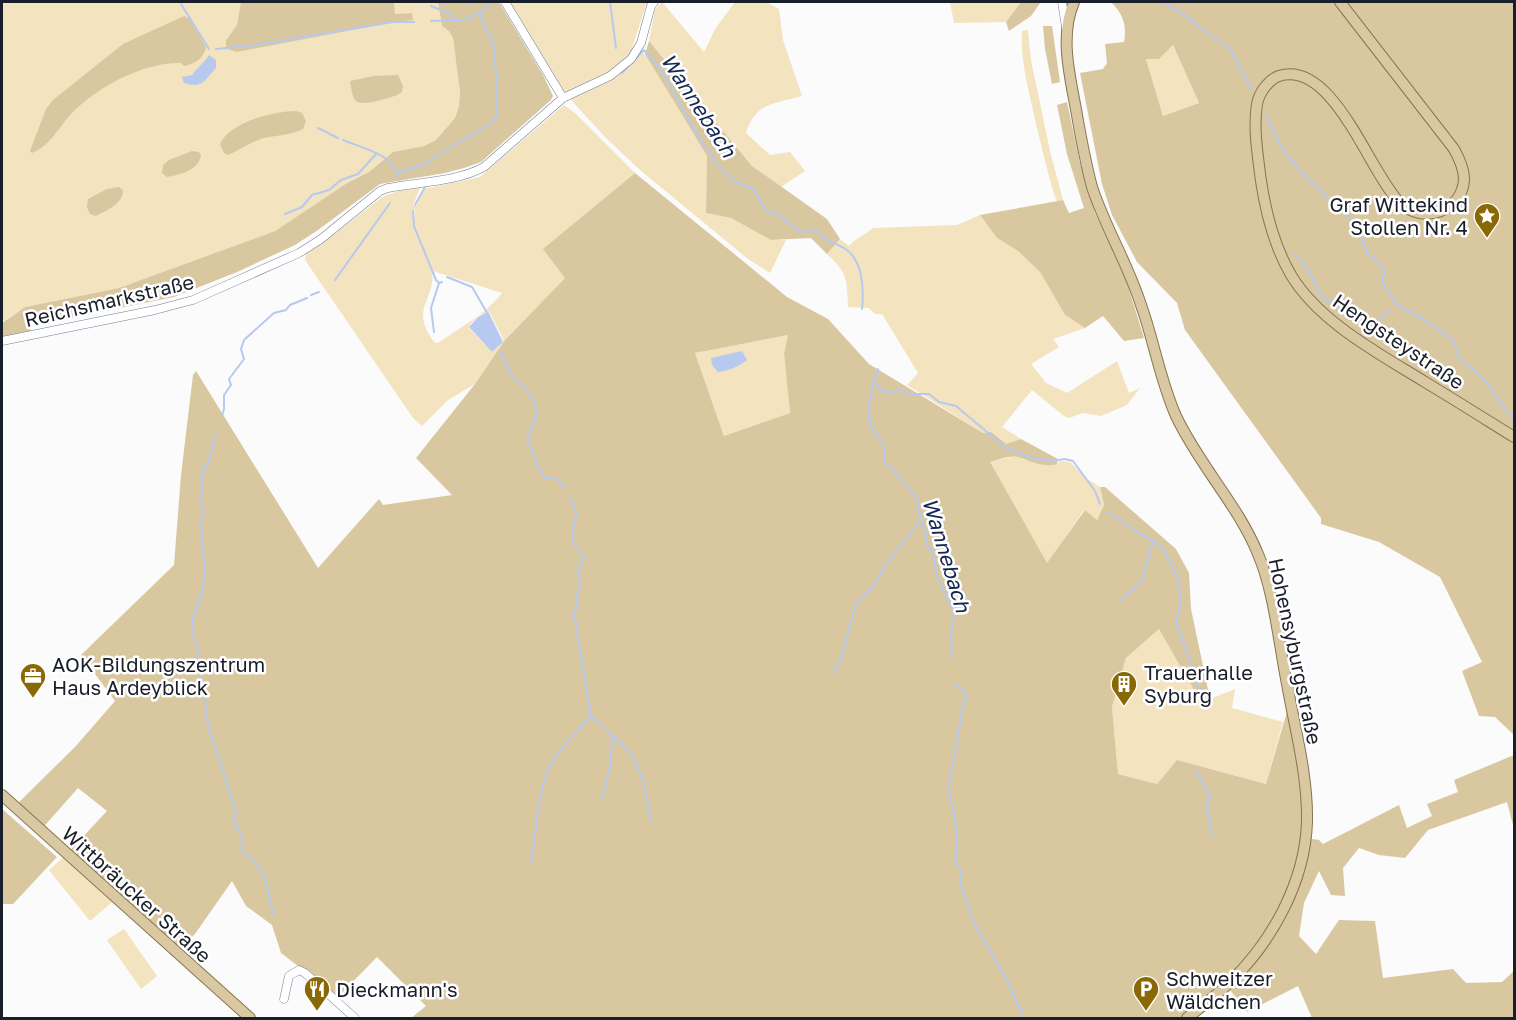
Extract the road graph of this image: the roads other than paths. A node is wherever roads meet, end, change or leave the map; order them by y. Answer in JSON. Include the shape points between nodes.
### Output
{"nodes":[{"id":1,"x":505,"y":2,"type":"edge"},
{"id":2,"x":654,"y":2,"type":"edge"},
{"id":3,"x":1062,"y":2,"type":"edge"},
{"id":4,"x":1074,"y":2,"type":"edge"},
{"id":5,"x":1340,"y":2,"type":"edge"},
{"id":6,"x":1066,"y":29,"type":"junction"},
{"id":7,"x":563,"y":98,"type":"junction"},
{"id":8,"x":2,"y":341,"type":"edge"},
{"id":9,"x":1515,"y":436,"type":"edge"},
{"id":10,"x":2,"y":795,"type":"edge"},
{"id":11,"x":284,"y":999,"type":"dead end"},
{"id":12,"x":250,"y":1018,"type":"edge"},
{"id":13,"x":355,"y":1018,"type":"edge"},
{"id":14,"x":1186,"y":1018,"type":"edge"}],
"edges":[{"from":1,"to":7,"type":"street"},
{"from":2,"to":7,"type":"street","name":"Reichsmarkstraße","via":[[641,43],[631,60],[610,76]]},
{"from":3,"to":6,"type":"street"},
{"from":4,"to":6,"type":"main road","name":"Hohensyburgstraße"},
{"from":5,"to":9,"type":"main road","name":"Hengsteystraße","via":[[1454,149],[1463,168],[1463,186],[1458,198],[1444,210],[1425,214],[1408,208],[1400,203],[1324,90],[1298,74],[1281,75],[1261,93],[1256,125],[1263,192],[1277,248],[1304,293],[1339,326]]},
{"from":6,"to":14,"type":"main road","name":"Hohensyburgstraße","via":[[1077,113],[1093,188],[1131,276],[1171,401],[1192,448],[1249,534],[1263,568],[1303,772],[1306,838],[1280,916],[1236,977]]},
{"from":7,"to":8,"type":"street","name":"Reichsmarkstraße","via":[[484,167],[468,174],[380,191],[299,253],[216,291],[174,306]]},
{"from":10,"to":12,"type":"main road","name":"Wittbräucker Straße"},
{"from":11,"to":13,"type":"street","via":[[289,976],[298,970]]}]}
